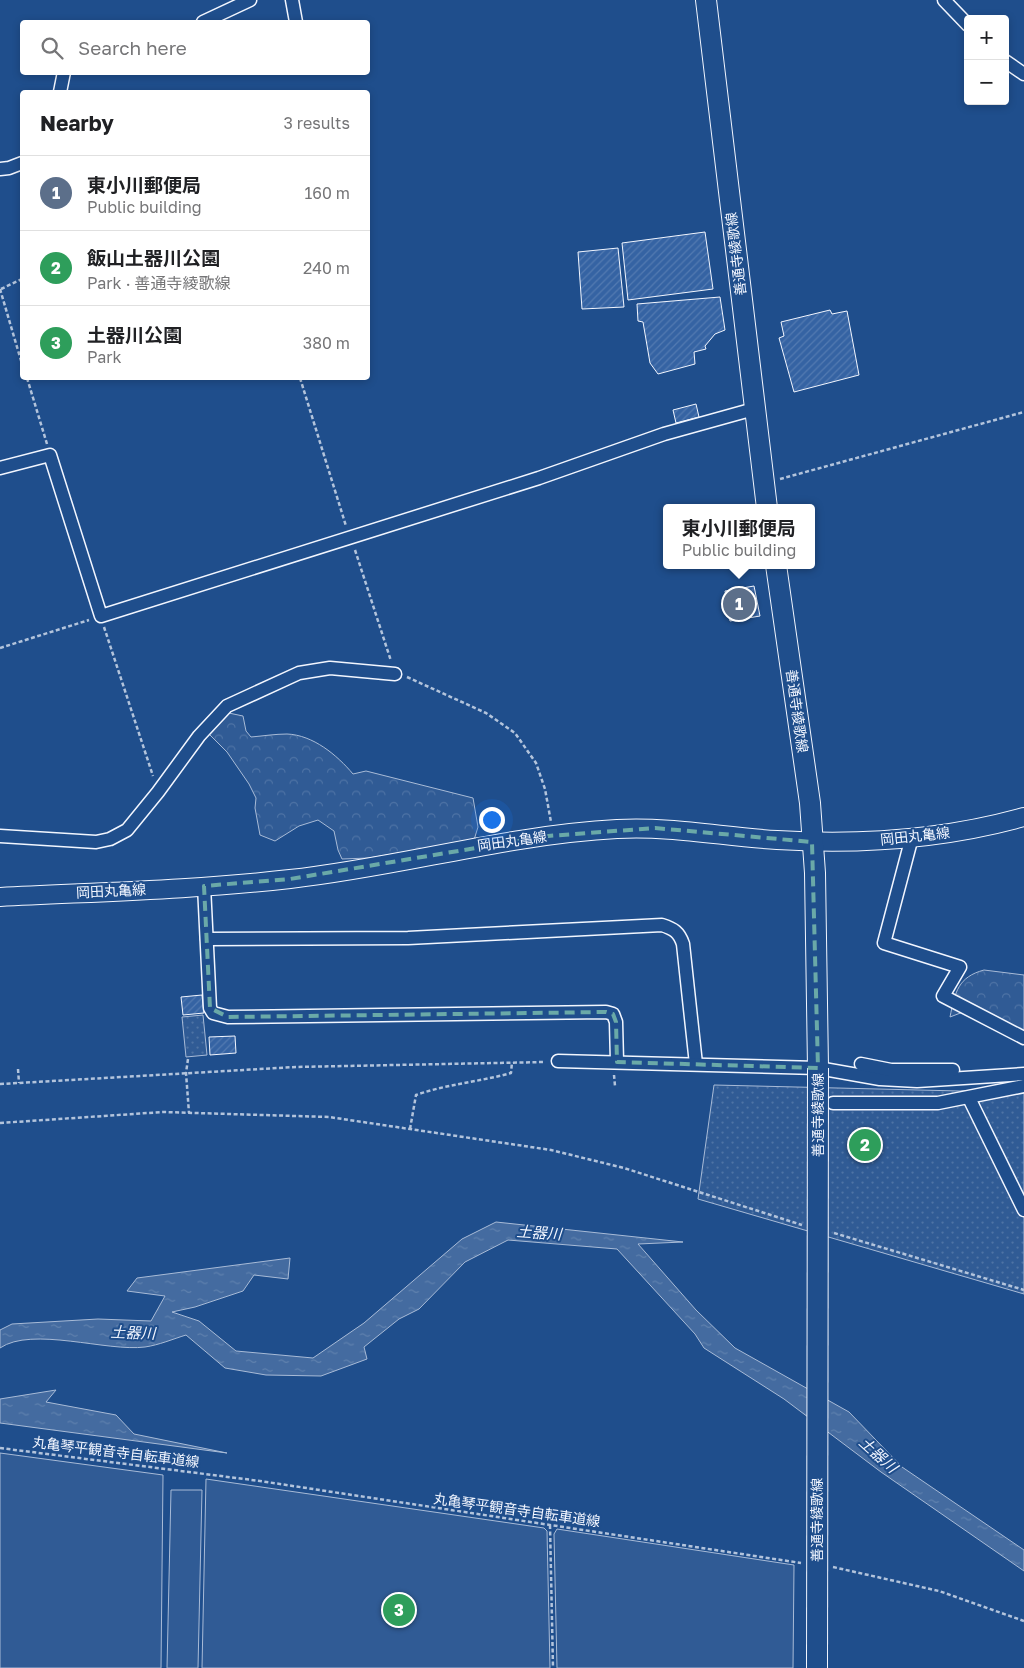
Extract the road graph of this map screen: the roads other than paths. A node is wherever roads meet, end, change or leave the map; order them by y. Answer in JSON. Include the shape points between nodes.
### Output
{"nodes":[{"id":1,"x":250,"y":0,"type":"edge"},
{"id":2,"x":292,"y":0,"type":"edge"},
{"id":3,"x":706,"y":0,"type":"edge"},
{"id":4,"x":944,"y":0,"type":"edge"},
{"id":5,"x":207,"y":20,"type":"edge"},
{"id":6,"x":296,"y":20,"type":"edge"},
{"id":7,"x":964,"y":21,"type":"edge"},
{"id":8,"x":1009,"y":64,"type":"edge"},
{"id":9,"x":1024,"y":74,"type":"edge"},
{"id":10,"x":63,"y":75,"type":"edge"},
{"id":11,"x":60,"y":90,"type":"edge"},
{"id":12,"x":20,"y":164,"type":"edge"},
{"id":13,"x":0,"y":169,"type":"edge"},
{"id":14,"x":754,"y":409,"type":"junction"},
{"id":15,"x":0,"y":468,"type":"edge"},
{"id":16,"x":767,"y":504,"type":"edge"},
{"id":17,"x":777,"y":569,"type":"edge"},
{"id":18,"x":395,"y":674,"type":"road end"},
{"id":19,"x":1024,"y":817,"type":"edge"},
{"id":20,"x":0,"y":836,"type":"edge"},
{"id":21,"x":912,"y":838,"type":"junction"},
{"id":22,"x":812,"y":842,"type":"junction"},
{"id":23,"x":204,"y":886,"type":"junction"},
{"id":24,"x":0,"y":897,"type":"edge"},
{"id":25,"x":207,"y":939,"type":"junction"},
{"id":26,"x":1024,"y":1038,"type":"edge"},
{"id":27,"x":558,"y":1061,"type":"road end"},
{"id":28,"x":617,"y":1062,"type":"junction"},
{"id":29,"x":696,"y":1064,"type":"junction"},
{"id":30,"x":861,"y":1064,"type":"dead end"},
{"id":31,"x":1024,"y":1066,"type":"edge"},
{"id":32,"x":818,"y":1068,"type":"junction"},
{"id":33,"x":1024,"y":1074,"type":"edge"},
{"id":34,"x":1024,"y":1086,"type":"edge"},
{"id":35,"x":969,"y":1098,"type":"junction"},
{"id":36,"x":833,"y":1103,"type":"dead end"},
{"id":37,"x":1024,"y":1210,"type":"edge"},
{"id":38,"x":817,"y":1668,"type":"edge"}],
"edges":[{"from":1,"to":5,"type":"street"},
{"from":2,"to":6,"type":"street"},
{"from":3,"to":14,"type":"main road","name":"善通寺綾歌線"},
{"from":4,"to":7,"type":"street"},
{"from":8,"to":9,"type":"street"},
{"from":10,"to":11,"type":"street"},
{"from":12,"to":13,"type":"street"},
{"from":14,"to":15,"type":"street","via":[[655,437],[538,478],[100,616],[50,455]]},
{"from":14,"to":16,"type":"main road","name":"善通寺綾歌線"},
{"from":17,"to":22,"type":"main road","name":"善通寺綾歌線","via":[[810,803]]},
{"from":18,"to":20,"type":"street","via":[[330,668],[299,673],[227,706],[199,736],[127,830],[110,839],[96,842]]},
{"from":19,"to":21,"type":"main road","name":"岡田丸亀線"},
{"from":21,"to":22,"type":"main road","name":"岡田丸亀線"},
{"from":21,"to":26,"type":"street","via":[[884,943],[960,967],[943,996]]},
{"from":22,"to":23,"type":"main road","name":"岡田丸亀線","via":[[655,828],[617,829],[473,847],[290,879]]},
{"from":22,"to":32,"type":"main road","name":"善通寺綾歌線"},
{"from":23,"to":24,"type":"main road","name":"岡田丸亀線"},
{"from":23,"to":25,"type":"street"},
{"from":25,"to":28,"type":"street","via":[[210,1008],[213,1013],[228,1018],[606,1012],[613,1014],[616,1022]]},
{"from":25,"to":29,"type":"street","via":[[408,938],[662,925],[679,934],[683,944]]},
{"from":27,"to":28,"type":"street"},
{"from":28,"to":29,"type":"street"},
{"from":29,"to":32,"type":"street"},
{"from":30,"to":31,"type":"street","via":[[891,1070],[928,1071]]},
{"from":32,"to":33,"type":"street","via":[[880,1079],[917,1081]]},
{"from":32,"to":38,"type":"main road","name":"善通寺綾歌線","bridge":true},
{"from":34,"to":35,"type":"street"},
{"from":35,"to":36,"type":"street","via":[[938,1103]]},
{"from":35,"to":37,"type":"street"}]}
